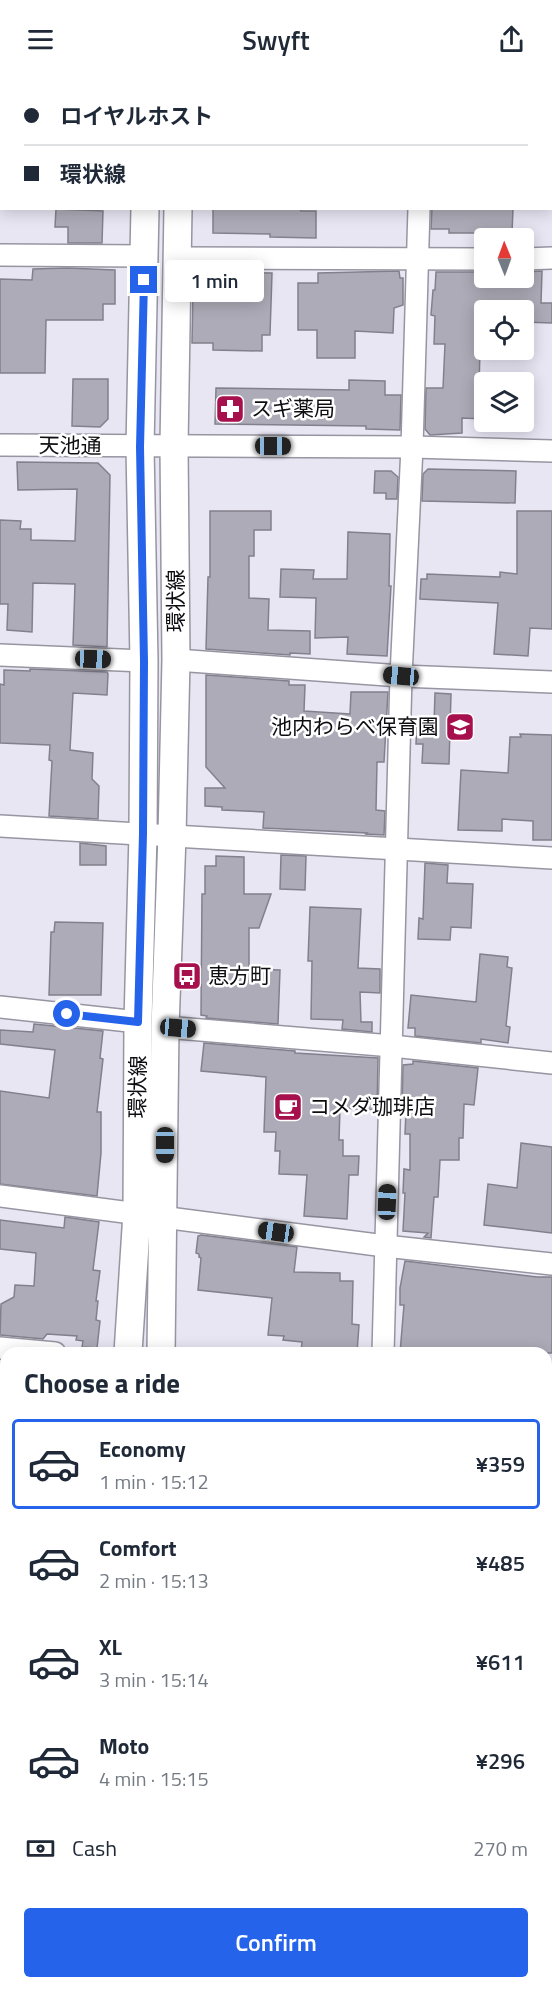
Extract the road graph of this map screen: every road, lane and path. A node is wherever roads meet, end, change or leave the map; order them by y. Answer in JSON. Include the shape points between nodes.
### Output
{"nodes":[{"id":1,"x":145,"y":210,"type":"edge"},
{"id":2,"x":178,"y":210,"type":"edge"},
{"id":3,"x":419,"y":210,"type":"edge"},
{"id":4,"x":0,"y":255,"type":"edge"},
{"id":5,"x":144,"y":256,"type":"junction"},
{"id":6,"x":176,"y":258,"type":"junction"},
{"id":7,"x":552,"y":258,"type":"edge"},
{"id":8,"x":474,"y":259,"type":"edge"},
{"id":9,"x":534,"y":259,"type":"edge"},
{"id":10,"x":417,"y":260,"type":"junction"},
{"id":11,"x":0,"y":445,"type":"edge"},
{"id":12,"x":174,"y":446,"type":"junction"},
{"id":13,"x":140,"y":447,"type":"junction"},
{"id":14,"x":412,"y":447,"type":"junction"},
{"id":15,"x":552,"y":451,"type":"edge"},
{"id":16,"x":0,"y":655,"type":"edge"},
{"id":17,"x":176,"y":660,"type":"junction"},
{"id":18,"x":144,"y":661,"type":"junction"},
{"id":19,"x":401,"y":676,"type":"junction"},
{"id":20,"x":552,"y":682,"type":"edge"},
{"id":21,"x":0,"y":826,"type":"edge"},
{"id":22,"x":143,"y":834,"type":"junction"},
{"id":23,"x":172,"y":836,"type":"junction"},
{"id":24,"x":396,"y":850,"type":"junction"},
{"id":25,"x":552,"y":858,"type":"edge"},
{"id":26,"x":0,"y":1007,"type":"edge"},
{"id":27,"x":138,"y":1022,"type":"junction"},
{"id":28,"x":165,"y":1027,"type":"junction"},
{"id":29,"x":392,"y":1046,"type":"junction"},
{"id":30,"x":552,"y":1064,"type":"edge"},
{"id":31,"x":0,"y":1196,"type":"edge"},
{"id":32,"x":137,"y":1213,"type":"junction"},
{"id":33,"x":165,"y":1216,"type":"junction"},
{"id":34,"x":385,"y":1246,"type":"junction"},
{"id":35,"x":552,"y":1264,"type":"edge"},
{"id":36,"x":128,"y":1347,"type":"edge"},
{"id":37,"x":161,"y":1347,"type":"edge"},
{"id":38,"x":384,"y":1347,"type":"edge"}],
"edges":[{"from":1,"to":5,"type":"main road","name":"環状線"},
{"from":2,"to":6,"type":"main road","name":"環状線"},
{"from":3,"to":10,"type":"street"},
{"from":4,"to":5,"type":"street"},
{"from":5,"to":13,"type":"main road","name":"環状線"},
{"from":6,"to":10,"type":"street"},
{"from":6,"to":12,"type":"main road","name":"環状線"},
{"from":7,"to":9,"type":"street"},
{"from":8,"to":10,"type":"street"},
{"from":10,"to":14,"type":"street"},
{"from":11,"to":13,"type":"street","name":"天池通"},
{"from":12,"to":13,"type":"street","name":"天池通"},
{"from":12,"to":14,"type":"street","name":"天池通"},
{"from":12,"to":17,"type":"main road","name":"環状線"},
{"from":13,"to":18,"type":"main road","name":"環状線"},
{"from":14,"to":15,"type":"street","name":"天池通"},
{"from":14,"to":19,"type":"street"},
{"from":16,"to":18,"type":"street"},
{"from":17,"to":19,"type":"street"},
{"from":17,"to":23,"type":"main road","name":"環状線"},
{"from":18,"to":22,"type":"main road","name":"環状線"},
{"from":19,"to":20,"type":"street"},
{"from":19,"to":24,"type":"street"},
{"from":21,"to":22,"type":"street"},
{"from":22,"to":23,"type":"street"},
{"from":22,"to":27,"type":"main road","name":"環状線"},
{"from":23,"to":24,"type":"street"},
{"from":23,"to":28,"type":"main road","name":"環状線"},
{"from":24,"to":25,"type":"street"},
{"from":24,"to":29,"type":"street"},
{"from":26,"to":27,"type":"street"},
{"from":27,"to":32,"type":"main road","name":"環状線"},
{"from":28,"to":29,"type":"street"},
{"from":28,"to":33,"type":"main road","name":"環状線"},
{"from":29,"to":30,"type":"street"},
{"from":29,"to":34,"type":"street"},
{"from":31,"to":32,"type":"street"},
{"from":32,"to":33,"type":"street"},
{"from":32,"to":36,"type":"main road","name":"環状線"},
{"from":33,"to":34,"type":"street"},
{"from":33,"to":37,"type":"main road","name":"環状線"},
{"from":34,"to":35,"type":"street"},
{"from":34,"to":38,"type":"street"}]}
